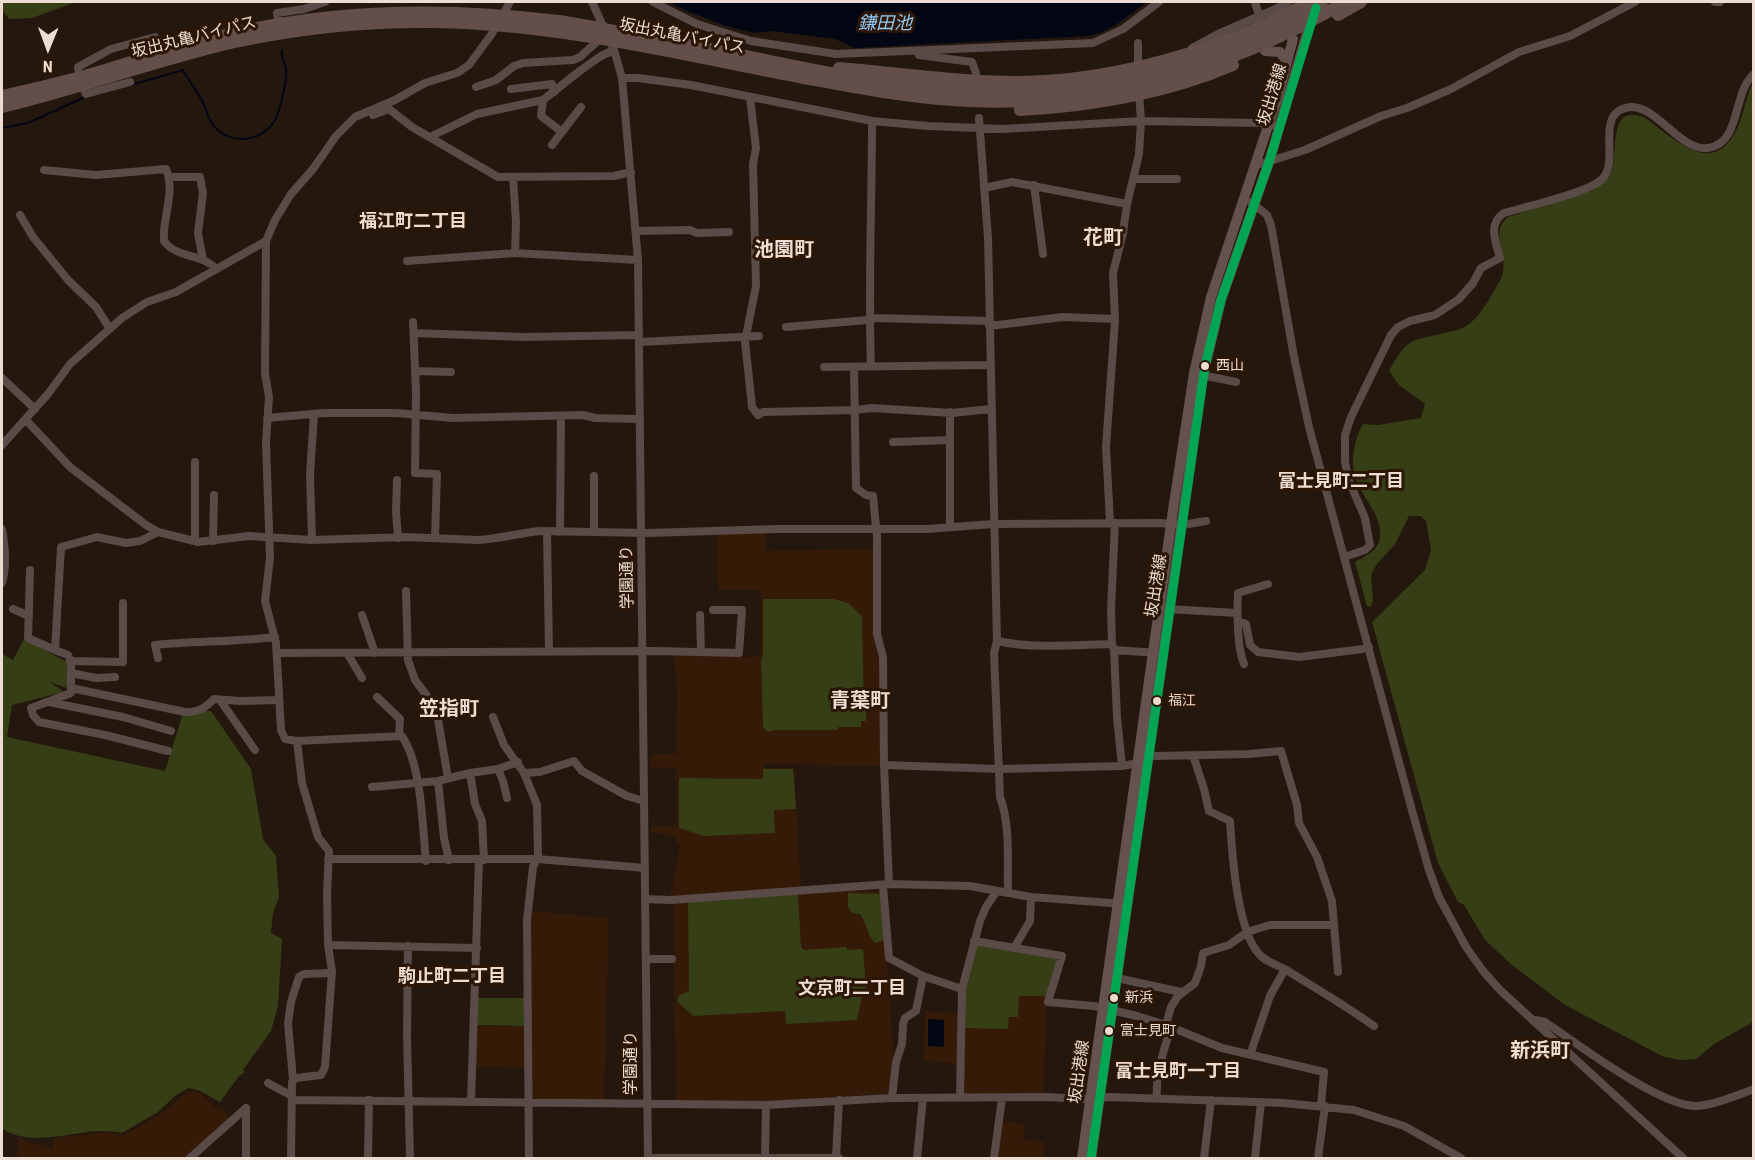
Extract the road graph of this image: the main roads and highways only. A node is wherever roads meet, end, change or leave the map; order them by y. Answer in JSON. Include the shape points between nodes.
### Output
{"nodes":[{"id":1,"x":1319,"y":2,"type":"edge"},
{"id":2,"x":1329,"y":2,"type":"edge"},
{"id":3,"x":1345,"y":2,"type":"edge"},
{"id":4,"x":1360,"y":2,"type":"edge"},
{"id":5,"x":1306,"y":3,"type":"edge"},
{"id":6,"x":364,"y":19,"type":"junction"},
{"id":7,"x":1308,"y":30,"type":"junction"},
{"id":8,"x":1293,"y":39,"type":"junction"},
{"id":9,"x":698,"y":51,"type":"junction"},
{"id":10,"x":1265,"y":51,"type":"junction"},
{"id":11,"x":1208,"y":61,"type":"junction"},
{"id":12,"x":1287,"y":62,"type":"junction"},
{"id":13,"x":778,"y":63,"type":"junction"},
{"id":14,"x":730,"y":64,"type":"junction"},
{"id":15,"x":80,"y":82,"type":"junction"},
{"id":16,"x":2,"y":96,"type":"edge"},
{"id":17,"x":2,"y":107,"type":"edge"},
{"id":18,"x":1274,"y":125,"type":"junction"},
{"id":19,"x":1199,"y":374,"type":"junction"},
{"id":20,"x":1158,"y":653,"type":"junction"},
{"id":21,"x":1123,"y":904,"type":"junction"},
{"id":22,"x":1108,"y":1010,"type":"junction"},
{"id":23,"x":1100,"y":1097,"type":"junction"},
{"id":24,"x":1082,"y":1158,"type":"edge"},
{"id":25,"x":1091,"y":1158,"type":"edge"}],
"edges":[{"from":1,"to":7,"type":"highway"},
{"from":2,"to":11,"type":"highway","name":"坂出丸亀バイパス"},
{"from":3,"to":11,"type":"highway","name":"坂出丸亀バイパス","via":[[1272,40]]},
{"from":4,"to":7,"type":"highway"},
{"from":5,"to":8,"type":"highway"},
{"from":5,"to":13,"type":"highway","via":[[1225,41],[1138,69],[1073,78],[966,80]]},
{"from":6,"to":9,"type":"highway","name":"坂出丸亀バイパス","via":[[434,12],[512,15],[559,21]]},
{"from":6,"to":15,"type":"highway","name":"坂出丸亀バイパス","via":[[236,42]]},
{"from":6,"to":15,"type":"highway","name":"坂出丸亀バイパス","via":[[279,24],[198,42]]},
{"from":7,"to":8,"type":"highway"},
{"from":7,"to":18,"type":"main road","name":"坂出港線"},
{"from":8,"to":10,"type":"highway"},
{"from":8,"to":12,"type":"main road","name":"坂出港線"},
{"from":9,"to":13,"type":"highway","name":"坂出丸亀バイパス"},
{"from":9,"to":14,"type":"highway","name":"坂出丸亀バイパス"},
{"from":10,"to":12,"type":"main road","via":[[1280,52]]},
{"from":10,"to":14,"type":"highway","via":[[1183,84],[1139,94],[1042,109],[1002,110],[936,106]]},
{"from":11,"to":13,"type":"highway","name":"坂出丸亀バイパス","via":[[1090,85],[1010,92],[926,88]]},
{"from":11,"to":14,"type":"highway","name":"坂出丸亀バイパス","via":[[1131,88],[1009,102],[925,98]]},
{"from":12,"to":18,"type":"main road","name":"坂出港線"},
{"from":15,"to":16,"type":"highway","name":"坂出丸亀バイパス"},
{"from":15,"to":17,"type":"highway","name":"坂出丸亀バイパス"},
{"from":18,"to":19,"type":"main road","name":"坂出港線","via":[[1269,162]]},
{"from":18,"to":19,"type":"main road","name":"坂出港線","via":[[1254,166],[1211,297]]},
{"from":19,"to":20,"type":"main road","name":"坂出港線"},
{"from":20,"to":21,"type":"main road","name":"坂出港線","via":[[1148,757]]},
{"from":20,"to":21,"type":"main road","name":"坂出港線","via":[[1138,763]]},
{"from":21,"to":22,"type":"main road","name":"坂出港線"},
{"from":21,"to":22,"type":"main road","name":"坂出港線","via":[[1117,978]]},
{"from":22,"to":23,"type":"main road","name":"坂出港線"},
{"from":23,"to":24,"type":"main road","name":"坂出港線"},
{"from":23,"to":25,"type":"main road","name":"坂出港線"}]}
